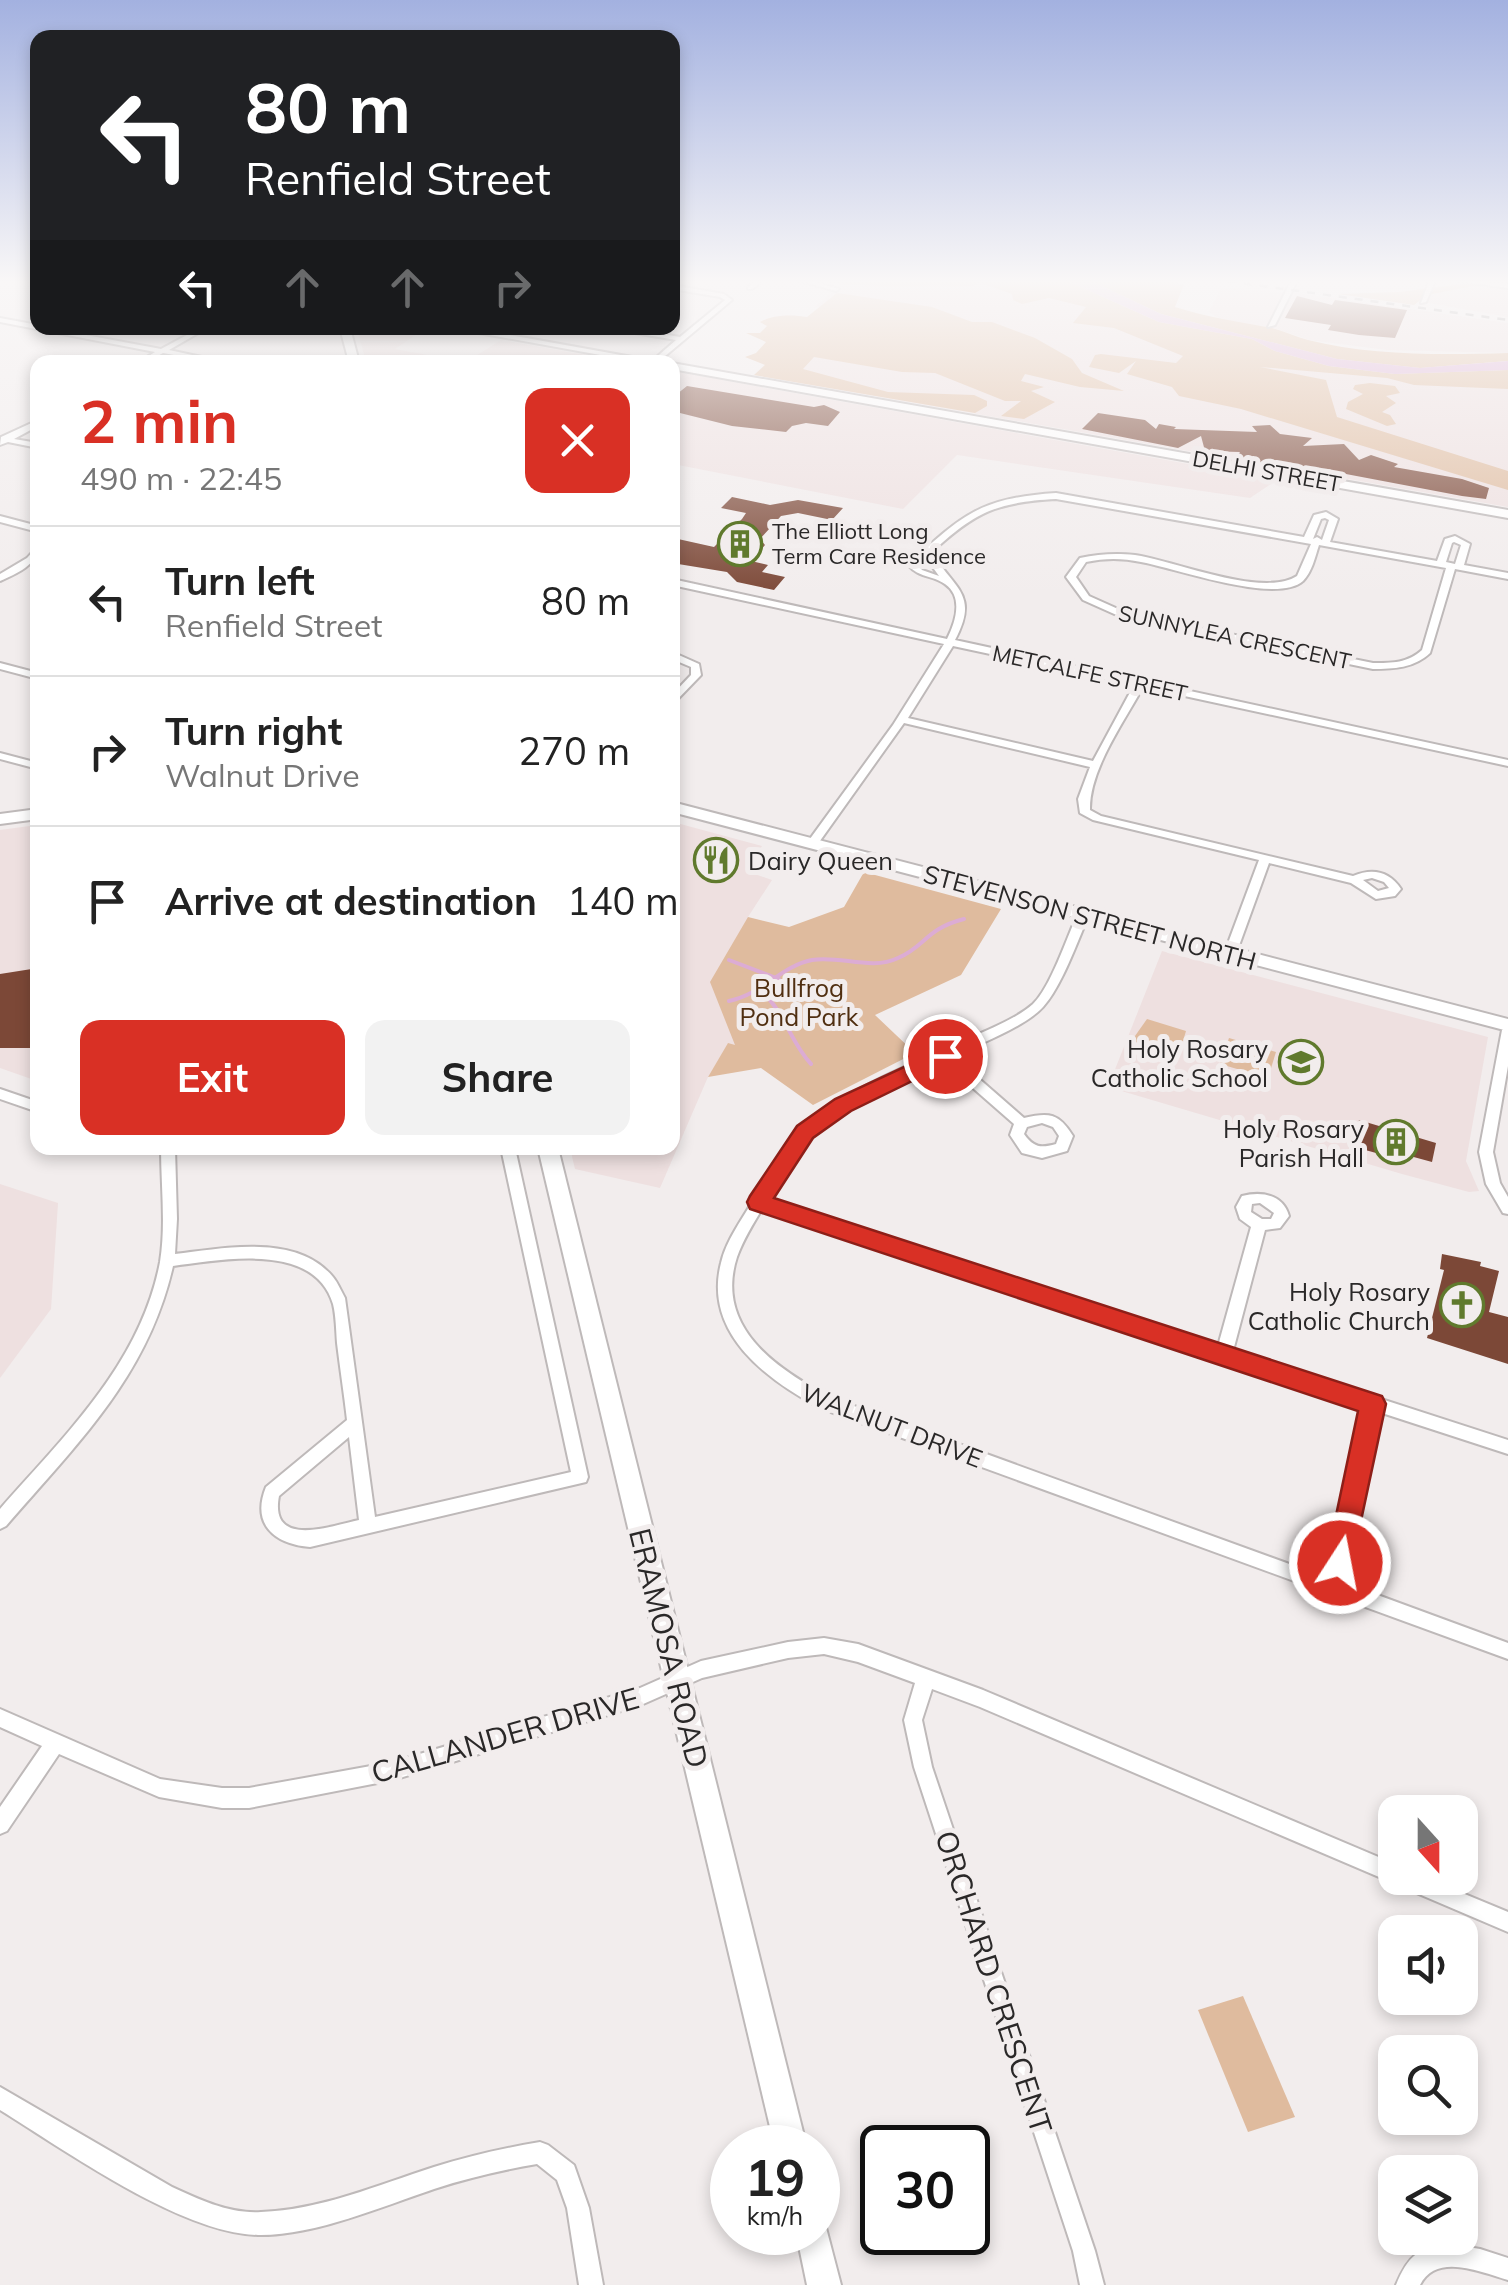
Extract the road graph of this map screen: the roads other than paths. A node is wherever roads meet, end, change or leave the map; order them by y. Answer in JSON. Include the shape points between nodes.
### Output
{"nodes":[{"id":1,"x":783,"y":386,"type":"edge"},
{"id":2,"x":30,"y":426,"type":"edge"},
{"id":3,"x":2,"y":440,"type":"edge"},
{"id":4,"x":30,"y":445,"type":"edge"},
{"id":5,"x":1508,"y":514,"type":"edge"},
{"id":6,"x":0,"y":520,"type":"edge"},
{"id":7,"x":30,"y":526,"type":"edge"},
{"id":8,"x":1317,"y":540,"type":"junction"},
{"id":9,"x":928,"y":553,"type":"junction"},
{"id":10,"x":30,"y":560,"type":"edge"},
{"id":11,"x":1450,"y":566,"type":"junction"},
{"id":12,"x":1508,"y":576,"type":"edge"},
{"id":13,"x":0,"y":578,"type":"edge"},
{"id":14,"x":948,"y":582,"type":"junction"},
{"id":15,"x":680,"y":584,"type":"edge"},
{"id":16,"x":949,"y":643,"type":"junction"},
{"id":17,"x":680,"y":657,"type":"edge"},
{"id":18,"x":0,"y":666,"type":"edge"},
{"id":19,"x":30,"y":674,"type":"edge"},
{"id":20,"x":1140,"y":684,"type":"junction"},
{"id":21,"x":680,"y":693,"type":"edge"},
{"id":22,"x":900,"y":720,"type":"junction"},
{"id":23,"x":0,"y":756,"type":"edge"},
{"id":24,"x":30,"y":764,"type":"edge"},
{"id":25,"x":1508,"y":764,"type":"edge"},
{"id":26,"x":1097,"y":765,"type":"junction"},
{"id":27,"x":680,"y":809,"type":"edge"},
{"id":28,"x":30,"y":815,"type":"edge"},
{"id":29,"x":0,"y":819,"type":"edge"},
{"id":30,"x":812,"y":843,"type":"junction"},
{"id":31,"x":1265,"y":859,"type":"junction"},
{"id":32,"x":1354,"y":880,"type":"dead end"},
{"id":33,"x":1083,"y":915,"type":"junction"},
{"id":34,"x":1230,"y":954,"type":"junction"},
{"id":35,"x":1508,"y":1028,"type":"edge"},
{"id":36,"x":945,"y":1056,"type":"junction"},
{"id":37,"x":0,"y":1094,"type":"edge"},
{"id":38,"x":30,"y":1104,"type":"edge"},
{"id":39,"x":1021,"y":1124,"type":"dead end"},
{"id":40,"x":168,"y":1155,"type":"edge"},
{"id":41,"x":510,"y":1155,"type":"edge"},
{"id":42,"x":550,"y":1155,"type":"edge"},
{"id":43,"x":758,"y":1202,"type":"junction"},
{"id":44,"x":1508,"y":1210,"type":"edge"},
{"id":45,"x":1259,"y":1224,"type":"dead end"},
{"id":46,"x":168,"y":1261,"type":"junction"},
{"id":47,"x":1224,"y":1354,"type":"junction"},
{"id":48,"x":1373,"y":1404,"type":"junction"},
{"id":49,"x":353,"y":1424,"type":"junction"},
{"id":50,"x":1508,"y":1448,"type":"edge"},
{"id":51,"x":0,"y":1521,"type":"edge"},
{"id":52,"x":368,"y":1527,"type":"junction"},
{"id":53,"x":1335,"y":1588,"type":"junction"},
{"id":54,"x":1508,"y":1651,"type":"edge"},
{"id":55,"x":926,"y":1677,"type":"junction"},
{"id":56,"x":677,"y":1682,"type":"junction"},
{"id":57,"x":0,"y":1718,"type":"edge"},
{"id":58,"x":56,"y":1744,"type":"junction"},
{"id":59,"x":0,"y":1824,"type":"edge"},
{"id":60,"x":1378,"y":1867,"type":"edge"},
{"id":61,"x":1444,"y":1895,"type":"edge"},
{"id":62,"x":1508,"y":1922,"type":"edge"},
{"id":63,"x":0,"y":2098,"type":"edge"},
{"id":64,"x":785,"y":2125,"type":"edge"},
{"id":65,"x":817,"y":2255,"type":"edge"},
{"id":66,"x":1508,"y":2269,"type":"edge"},
{"id":67,"x":592,"y":2285,"type":"edge"},
{"id":68,"x":824,"y":2285,"type":"edge"},
{"id":69,"x":1092,"y":2285,"type":"edge"},
{"id":70,"x":1408,"y":2285,"type":"edge"}],
"edges":[{"from":1,"to":5,"type":"main road","name":"DELHI STREET"},
{"from":2,"to":3,"type":"street"},
{"from":3,"to":4,"type":"street"},
{"from":6,"to":7,"type":"street"},
{"from":8,"to":9,"type":"street","via":[[1088,500],[1031,497],[977,510]]},
{"from":8,"to":11,"type":"street"},
{"from":8,"to":11,"type":"street","name":"SUNNYLEA CRESCENT","via":[[1301,576],[1290,584],[1263,585],[1108,555],[1082,558],[1071,577],[1086,598],[1124,615],[1393,666],[1427,652]]},
{"from":9,"to":14,"type":"street"},
{"from":9,"to":14,"type":"street","via":[[914,569]]},
{"from":10,"to":13,"type":"street"},
{"from":11,"to":12,"type":"street"},
{"from":14,"to":16,"type":"street","via":[[962,612]]},
{"from":15,"to":16,"type":"street","name":"METCALFE STREET"},
{"from":16,"to":20,"type":"street","name":"METCALFE STREET"},
{"from":16,"to":22,"type":"street"},
{"from":17,"to":21,"type":"street","via":[[696,666]]},
{"from":18,"to":19,"type":"street"},
{"from":20,"to":25,"type":"street","name":"METCALFE STREET"},
{"from":20,"to":26,"type":"street"},
{"from":22,"to":26,"type":"street"},
{"from":22,"to":30,"type":"street"},
{"from":23,"to":24,"type":"street"},
{"from":26,"to":31,"type":"street","via":[[1084,811]]},
{"from":27,"to":30,"type":"main road","name":"STEVENSON STREET NORTH"},
{"from":28,"to":29,"type":"main road"},
{"from":30,"to":33,"type":"main road","name":"STEVENSON STREET NORTH"},
{"from":31,"to":32,"type":"street"},
{"from":31,"to":34,"type":"street"},
{"from":33,"to":34,"type":"main road","name":"STEVENSON STREET NORTH"},
{"from":33,"to":36,"type":"street","name":"WALNUT DRIVE","via":[[1036,1008]]},
{"from":34,"to":35,"type":"main road","name":"STEVENSON STREET NORTH"},
{"from":35,"to":44,"type":"street","via":[[1486,1152]]},
{"from":36,"to":39,"type":"street"},
{"from":36,"to":43,"type":"street","name":"WALNUT DRIVE","via":[[843,1105],[805,1132]]},
{"from":37,"to":38,"type":"street"},
{"from":40,"to":46,"type":"street"},
{"from":41,"to":52,"type":"street","via":[[580,1478]]},
{"from":42,"to":56,"type":"main road","name":"ERAMOSA ROAD"},
{"from":43,"to":47,"type":"street"},
{"from":43,"to":53,"type":"street","name":"WALNUT DRIVE","via":[[730,1256],[726,1298],[739,1335],[780,1378],[826,1403]]},
{"from":45,"to":47,"type":"street"},
{"from":46,"to":49,"type":"street","via":[[264,1253],[314,1267],[340,1302]]},
{"from":46,"to":51,"type":"street","via":[[152,1324],[118,1381]]},
{"from":47,"to":48,"type":"street"},
{"from":48,"to":50,"type":"street"},
{"from":48,"to":53,"type":"street"},
{"from":49,"to":52,"type":"street"},
{"from":49,"to":52,"type":"street","via":[[282,1480],[269,1510],[280,1533],[293,1539]]},
{"from":53,"to":54,"type":"street","name":"WALNUT DRIVE"},
{"from":55,"to":56,"type":"street","name":"CALLANDER DRIVE","via":[[824,1646],[715,1667]]},
{"from":55,"to":60,"type":"street","name":"CALLANDER DRIVE"},
{"from":55,"to":69,"type":"street","name":"ORCHARD CRESCENT","via":[[913,1720],[923,1767]]},
{"from":56,"to":58,"type":"street","name":"CALLANDER DRIVE","via":[[393,1771],[263,1796],[222,1798],[159,1788]]},
{"from":56,"to":64,"type":"main road","name":"ERAMOSA ROAD"},
{"from":57,"to":58,"type":"street","name":"CALLANDER DRIVE"},
{"from":58,"to":59,"type":"street"},
{"from":61,"to":62,"type":"street"},
{"from":63,"to":67,"type":"street","via":[[180,2203],[256,2225],[504,2156],[540,2153],[566,2174]]},
{"from":65,"to":68,"type":"main road"},
{"from":66,"to":70,"type":"street","via":[[1450,2254],[1432,2256],[1418,2264]]}]}
